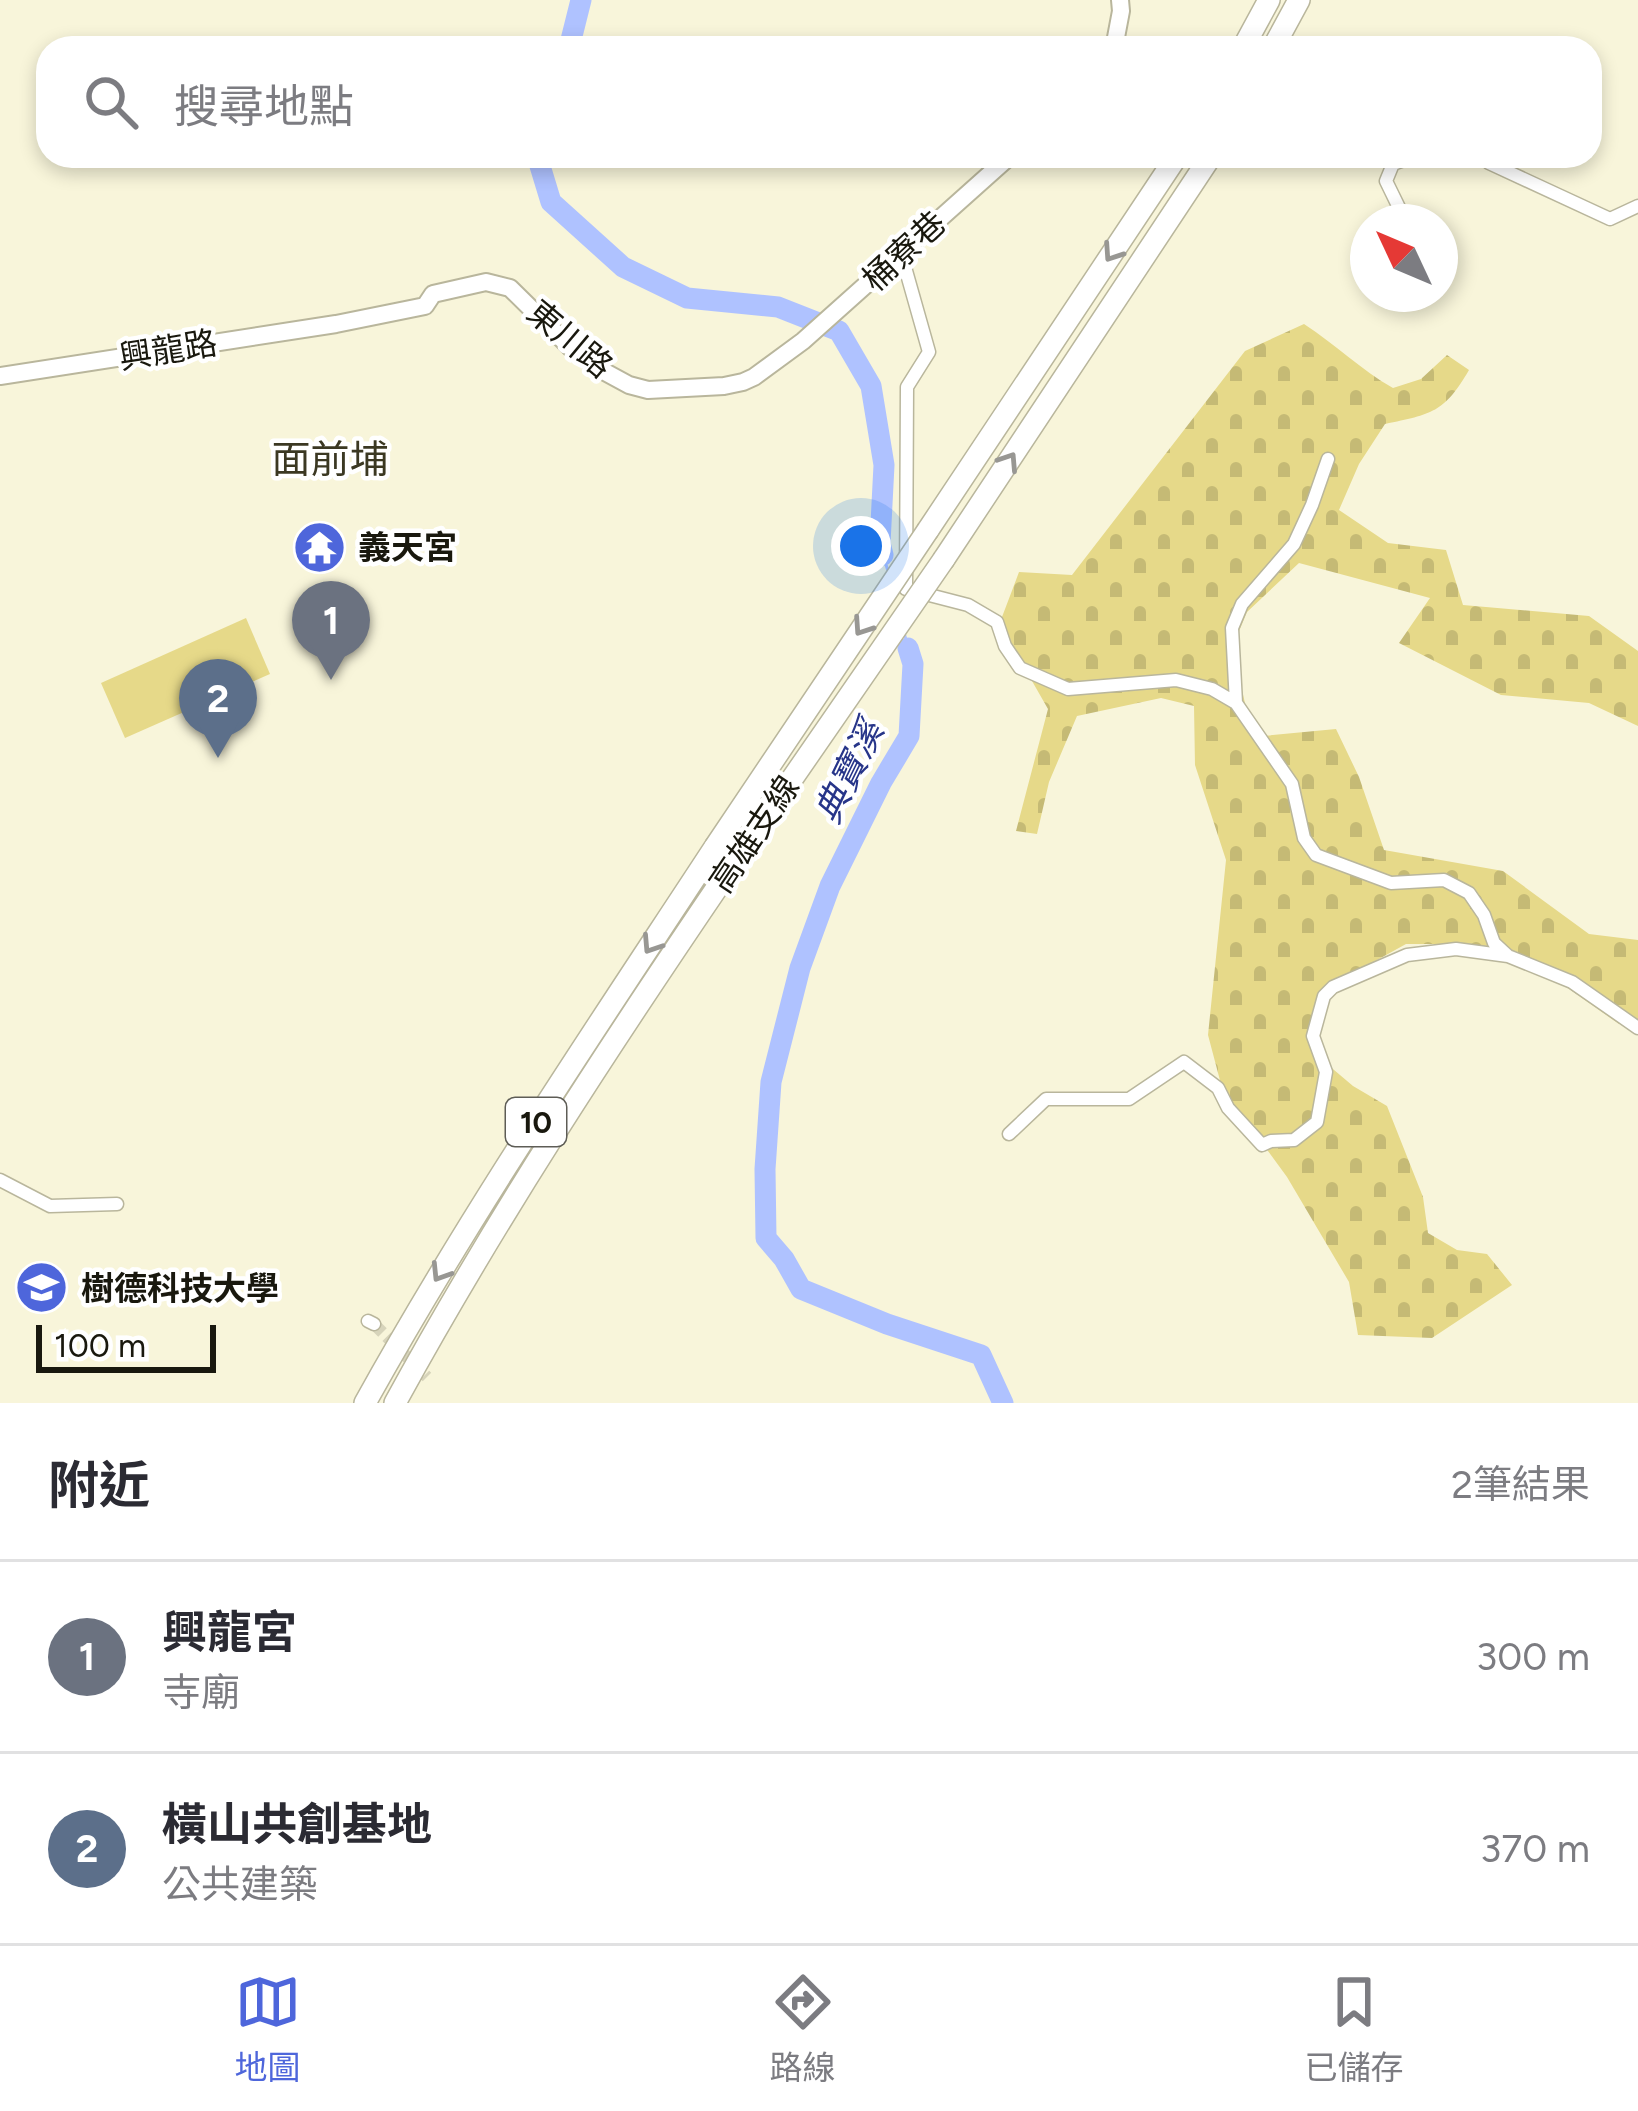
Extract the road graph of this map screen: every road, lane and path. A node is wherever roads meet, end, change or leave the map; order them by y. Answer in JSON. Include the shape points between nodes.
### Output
{"nodes":[{"id":1,"x":1120,"y":0,"type":"edge"},
{"id":2,"x":1269,"y":0,"type":"edge"},
{"id":3,"x":1299,"y":0,"type":"edge"},
{"id":4,"x":1116,"y":36,"type":"edge"},
{"id":5,"x":1250,"y":36,"type":"edge"},
{"id":6,"x":1280,"y":36,"type":"edge"},
{"id":7,"x":997,"y":168,"type":"edge"},
{"id":8,"x":1169,"y":168,"type":"edge"},
{"id":9,"x":1203,"y":168,"type":"edge"},
{"id":10,"x":1392,"y":168,"type":"edge"},
{"id":11,"x":1500,"y":168,"type":"edge"},
{"id":12,"x":1397,"y":204,"type":"edge"},
{"id":13,"x":1638,"y":206,"type":"edge"},
{"id":14,"x":901,"y":253,"type":"junction"},
{"id":15,"x":336,"y":324,"type":"joint"},
{"id":16,"x":803,"y":341,"type":"joint"},
{"id":17,"x":0,"y":376,"type":"edge"},
{"id":18,"x":1328,"y":459,"type":"dead end"},
{"id":19,"x":1236,"y":703,"type":"junction"},
{"id":20,"x":1508,"y":956,"type":"junction"},
{"id":21,"x":1638,"y":1028,"type":"edge"},
{"id":22,"x":1009,"y":1134,"type":"dead end"},
{"id":23,"x":0,"y":1180,"type":"edge"},
{"id":24,"x":117,"y":1204,"type":"dead end"},
{"id":25,"x":364,"y":1403,"type":"edge"},
{"id":26,"x":395,"y":1403,"type":"edge"}],
"edges":[{"from":1,"to":4,"type":"street"},
{"from":2,"to":5,"type":"highway"},
{"from":3,"to":6,"type":"highway"},
{"from":7,"to":14,"type":"street","name":"桶寮巷"},
{"from":8,"to":25,"type":"highway","name":"高雄支線","number":"10","one_way":true,"bridge":true,"via":[[597,1026]]},
{"from":26,"to":9,"type":"highway","name":"高雄支線","number":"10","one_way":true,"bridge":true,"via":[[598,1063]]},
{"from":10,"to":12,"type":"street","via":[[1386,181]]},
{"from":11,"to":13,"type":"street","via":[[1610,219]]},
{"from":14,"to":16,"type":"street","name":"桶寮巷"},
{"from":14,"to":19,"type":"street","via":[[929,352],[907,387],[906,589],[998,622],[1020,668],[1068,689],[1176,680]]},
{"from":15,"to":16,"type":"street","name":"東川路","via":[[500,283],[572,349],[648,390],[742,382]]},
{"from":15,"to":17,"type":"street","name":"興龍路"},
{"from":18,"to":19,"type":"street","via":[[1294,544],[1242,604],[1232,628]]},
{"from":19,"to":20,"type":"street","via":[[1292,784],[1316,855],[1391,883],[1444,880],[1469,893]]},
{"from":20,"to":21,"type":"street","via":[[1572,982]]},
{"from":20,"to":22,"type":"street","via":[[1407,955],[1334,987],[1313,1036],[1326,1072],[1317,1122],[1294,1140],[1262,1145],[1219,1088],[1184,1062],[1129,1099],[1046,1099]]},
{"from":23,"to":24,"type":"street","via":[[50,1206]]}]}
